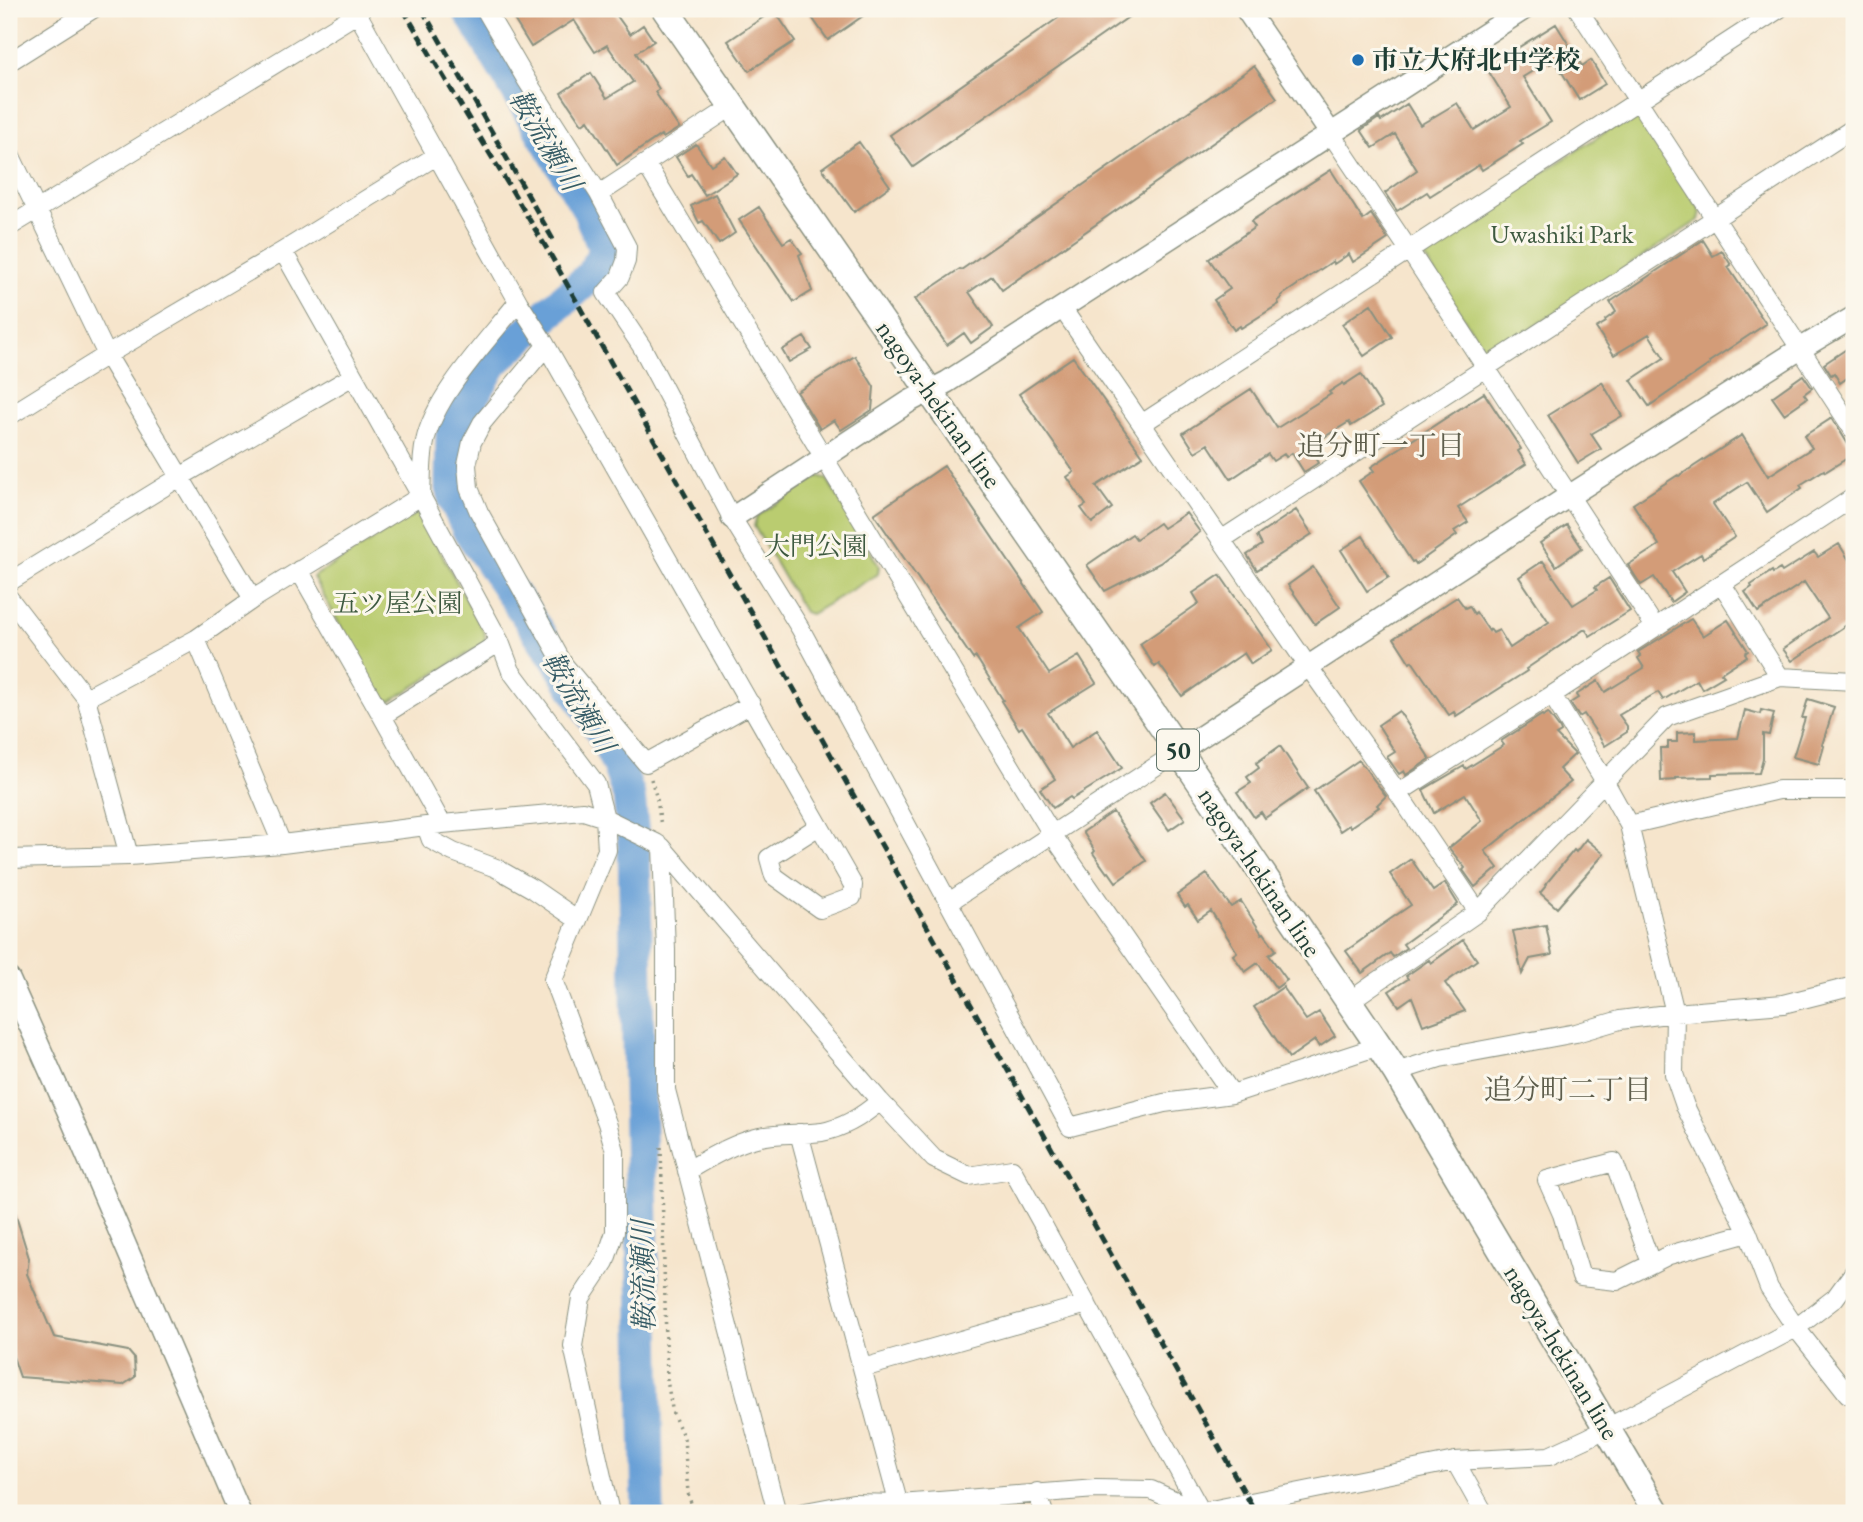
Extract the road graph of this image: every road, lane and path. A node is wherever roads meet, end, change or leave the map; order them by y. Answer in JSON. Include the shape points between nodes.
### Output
{"nodes":[{"id":1,"x":485,"y":9,"type":"edge"},
{"id":2,"x":665,"y":9,"type":"edge"},
{"id":3,"x":1246,"y":9,"type":"edge"},
{"id":4,"x":1524,"y":9,"type":"edge"},
{"id":5,"x":1578,"y":9,"type":"edge"},
{"id":6,"x":1779,"y":9,"type":"edge"},
{"id":7,"x":357,"y":11,"type":"edge"},
{"id":8,"x":82,"y":12,"type":"edge"},
{"id":9,"x":9,"y":62,"type":"edge"},
{"id":10,"x":1639,"y":100,"type":"junction"},
{"id":11,"x":733,"y":106,"type":"junction"},
{"id":12,"x":1854,"y":128,"type":"edge"},
{"id":13,"x":1331,"y":134,"type":"junction"},
{"id":14,"x":9,"y":152,"type":"edge"},
{"id":15,"x":436,"y":156,"type":"junction"},
{"id":16,"x":646,"y":164,"type":"junction"},
{"id":17,"x":599,"y":194,"type":"junction"},
{"id":18,"x":37,"y":211,"type":"junction"},
{"id":19,"x":1716,"y":218,"type":"junction"},
{"id":20,"x":9,"y":227,"type":"edge"},
{"id":21,"x":1409,"y":250,"type":"junction"},
{"id":22,"x":283,"y":251,"type":"junction"},
{"id":23,"x":519,"y":302,"type":"junction"},
{"id":24,"x":1062,"y":308,"type":"junction"},
{"id":25,"x":1854,"y":317,"type":"edge"},
{"id":26,"x":545,"y":344,"type":"junction"},
{"id":27,"x":1800,"y":349,"type":"junction"},
{"id":28,"x":107,"y":355,"type":"junction"},
{"id":29,"x":1486,"y":368,"type":"junction"},
{"id":30,"x":353,"y":376,"type":"junction"},
{"id":31,"x":930,"y":391,"type":"junction"},
{"id":32,"x":9,"y":416,"type":"edge"},
{"id":33,"x":1143,"y":423,"type":"junction"},
{"id":34,"x":1854,"y":431,"type":"edge"},
{"id":35,"x":824,"y":457,"type":"junction"},
{"id":36,"x":180,"y":477,"type":"junction"},
{"id":37,"x":421,"y":496,"type":"junction"},
{"id":38,"x":1569,"y":496,"type":"junction"},
{"id":39,"x":1854,"y":497,"type":"edge"},
{"id":40,"x":732,"y":518,"type":"junction"},
{"id":41,"x":1221,"y":540,"type":"junction"},
{"id":42,"x":299,"y":570,"type":"junction"},
{"id":43,"x":9,"y":582,"type":"edge"},
{"id":44,"x":1722,"y":584,"type":"junction"},
{"id":45,"x":9,"y":598,"type":"edge"},
{"id":46,"x":253,"y":599,"type":"junction"},
{"id":47,"x":1655,"y":628,"type":"junction"},
{"id":48,"x":196,"y":639,"type":"junction"},
{"id":49,"x":500,"y":642,"type":"junction"},
{"id":50,"x":1308,"y":666,"type":"junction"},
{"id":51,"x":1780,"y":677,"type":"junction"},
{"id":52,"x":1854,"y":681,"type":"edge"},
{"id":53,"x":1552,"y":695,"type":"junction"},
{"id":54,"x":86,"y":698,"type":"junction"},
{"id":55,"x":751,"y":704,"type":"junction"},
{"id":56,"x":383,"y":716,"type":"junction"},
{"id":57,"x":1179,"y":751,"type":"junction"},
{"id":58,"x":646,"y":763,"type":"junction"},
{"id":59,"x":1604,"y":780,"type":"junction"},
{"id":60,"x":1854,"y":790,"type":"edge"},
{"id":61,"x":1398,"y":793,"type":"junction"},
{"id":62,"x":606,"y":818,"type":"junction"},
{"id":63,"x":434,"y":825,"type":"junction"},
{"id":64,"x":1629,"y":825,"type":"junction"},
{"id":65,"x":819,"y":826,"type":"junction"},
{"id":66,"x":1052,"y":834,"type":"junction"},
{"id":67,"x":282,"y":844,"type":"junction"},
{"id":68,"x":659,"y":845,"type":"junction"},
{"id":69,"x":130,"y":856,"type":"junction"},
{"id":70,"x":9,"y":859,"type":"edge"},
{"id":71,"x":949,"y":902,"type":"junction"},
{"id":72,"x":1478,"y":912,"type":"junction"},
{"id":73,"x":578,"y":920,"type":"junction"},
{"id":74,"x":9,"y":979,"type":"edge"},
{"id":75,"x":1854,"y":986,"type":"edge"},
{"id":76,"x":1348,"y":1002,"type":"junction"},
{"id":77,"x":1675,"y":1013,"type":"junction"},
{"id":78,"x":1379,"y":1046,"type":"junction"},
{"id":79,"x":1396,"y":1072,"type":"junction"},
{"id":80,"x":1232,"y":1094,"type":"junction"},
{"id":81,"x":880,"y":1101,"type":"junction"},
{"id":82,"x":670,"y":1110,"type":"junction"},
{"id":83,"x":799,"y":1133,"type":"junction"},
{"id":84,"x":687,"y":1171,"type":"junction"},
{"id":85,"x":1748,"y":1233,"type":"junction"},
{"id":86,"x":1651,"y":1263,"type":"junction"},
{"id":87,"x":1854,"y":1272,"type":"edge"},
{"id":88,"x":1087,"y":1304,"type":"junction"},
{"id":89,"x":1797,"y":1328,"type":"junction"},
{"id":90,"x":863,"y":1368,"type":"junction"},
{"id":91,"x":1854,"y":1396,"type":"edge"},
{"id":92,"x":1607,"y":1428,"type":"junction"},
{"id":93,"x":1455,"y":1461,"type":"junction"},
{"id":94,"x":1037,"y":1492,"type":"junction"},
{"id":95,"x":901,"y":1508,"type":"edge"},
{"id":96,"x":1202,"y":1512,"type":"edge"},
{"id":97,"x":240,"y":1513,"type":"edge"},
{"id":98,"x":610,"y":1513,"type":"edge"},
{"id":99,"x":694,"y":1513,"type":"edge"},
{"id":100,"x":776,"y":1513,"type":"edge"},
{"id":101,"x":800,"y":1513,"type":"edge"},
{"id":102,"x":1044,"y":1513,"type":"edge"},
{"id":103,"x":1484,"y":1513,"type":"edge"},
{"id":104,"x":1657,"y":1513,"type":"edge"}],
"edges":[{"from":1,"to":17,"type":"street"},
{"from":2,"to":11,"type":"main road","name":"nagoya-hekinan line","number":"50"},
{"from":3,"to":13,"type":"street"},
{"from":4,"to":13,"type":"street"},
{"from":5,"to":10,"type":"street"},
{"from":6,"to":10,"type":"street"},
{"from":7,"to":15,"type":"street"},
{"from":7,"to":18,"type":"street"},
{"from":8,"to":9,"type":"street"},
{"from":10,"to":19,"type":"street"},
{"from":10,"to":21,"type":"street"},
{"from":11,"to":16,"type":"street"},
{"from":11,"to":31,"type":"main road","name":"nagoya-hekinan line","number":"50"},
{"from":12,"to":19,"type":"street"},
{"from":13,"to":21,"type":"street"},
{"from":13,"to":24,"type":"street"},
{"from":14,"to":18,"type":"street"},
{"from":15,"to":22,"type":"street"},
{"from":15,"to":23,"type":"street"},
{"from":16,"to":17,"type":"street"},
{"from":16,"to":35,"type":"street"},
{"from":17,"to":40,"type":"street","via":[[628,247],[620,277],[606,293],[642,347]]},
{"from":18,"to":20,"type":"street"},
{"from":18,"to":28,"type":"street"},
{"from":19,"to":27,"type":"street"},
{"from":19,"to":29,"type":"street"},
{"from":21,"to":29,"type":"street"},
{"from":21,"to":33,"type":"street"},
{"from":22,"to":28,"type":"street"},
{"from":22,"to":30,"type":"street"},
{"from":23,"to":26,"type":"street"},
{"from":23,"to":37,"type":"street","via":[[439,404],[425,441]]},
{"from":24,"to":31,"type":"street"},
{"from":24,"to":33,"type":"street"},
{"from":25,"to":27,"type":"street"},
{"from":26,"to":55,"type":"street"},
{"from":26,"to":58,"type":"street","via":[[482,423],[467,465],[469,488],[564,665]]},
{"from":27,"to":34,"type":"street"},
{"from":27,"to":38,"type":"street"},
{"from":28,"to":32,"type":"street"},
{"from":28,"to":36,"type":"street"},
{"from":29,"to":38,"type":"street"},
{"from":29,"to":41,"type":"street"},
{"from":30,"to":36,"type":"street"},
{"from":30,"to":37,"type":"street"},
{"from":31,"to":35,"type":"street"},
{"from":31,"to":57,"type":"main road","name":"nagoya-hekinan line","number":"50"},
{"from":33,"to":41,"type":"street"},
{"from":35,"to":40,"type":"street"},
{"from":35,"to":66,"type":"street"},
{"from":36,"to":43,"type":"street"},
{"from":36,"to":46,"type":"street"},
{"from":37,"to":42,"type":"street"},
{"from":37,"to":49,"type":"street"},
{"from":38,"to":47,"type":"street"},
{"from":38,"to":50,"type":"street"},
{"from":39,"to":44,"type":"street"},
{"from":40,"to":71,"type":"street","via":[[800,628]]},
{"from":41,"to":50,"type":"street"},
{"from":42,"to":46,"type":"street"},
{"from":42,"to":56,"type":"street"},
{"from":44,"to":47,"type":"street"},
{"from":44,"to":51,"type":"street"},
{"from":45,"to":54,"type":"street"},
{"from":46,"to":48,"type":"street"},
{"from":47,"to":53,"type":"street"},
{"from":48,"to":54,"type":"street"},
{"from":48,"to":67,"type":"street"},
{"from":49,"to":56,"type":"street"},
{"from":49,"to":62,"type":"street","via":[[511,671],[596,784]]},
{"from":50,"to":57,"type":"street"},
{"from":50,"to":61,"type":"street"},
{"from":51,"to":52,"type":"street"},
{"from":51,"to":59,"type":"street","via":[[1667,717]]},
{"from":53,"to":59,"type":"street"},
{"from":53,"to":61,"type":"street"},
{"from":54,"to":69,"type":"street"},
{"from":55,"to":58,"type":"street"},
{"from":55,"to":65,"type":"street"},
{"from":56,"to":63,"type":"street"},
{"from":57,"to":66,"type":"street"},
{"from":57,"to":76,"type":"main road","name":"nagoya-hekinan line","number":"50"},
{"from":58,"to":68,"type":"path","via":[[662,828]]},
{"from":59,"to":64,"type":"street"},
{"from":59,"to":72,"type":"street"},
{"from":60,"to":64,"type":"street","via":[[1779,790]]},
{"from":61,"to":72,"type":"street"},
{"from":62,"to":63,"type":"street","via":[[583,811]]},
{"from":62,"to":68,"type":"street"},
{"from":62,"to":73,"type":"street","via":[[607,850]]},
{"from":63,"to":67,"type":"street"},
{"from":63,"to":73,"type":"street","via":[[431,840],[496,868]]},
{"from":64,"to":77,"type":"street"},
{"from":65,"to":65,"type":"street","via":[[769,858],[774,876],[820,909],[852,897],[853,886]]},
{"from":66,"to":71,"type":"street"},
{"from":66,"to":80,"type":"street"},
{"from":67,"to":69,"type":"street"},
{"from":68,"to":81,"type":"street"},
{"from":68,"to":82,"type":"street"},
{"from":69,"to":70,"type":"street"},
{"from":71,"to":80,"type":"street","via":[[1070,1127],[1164,1103]]},
{"from":72,"to":76,"type":"street"},
{"from":73,"to":98,"type":"street","via":[[553,980],[615,1152],[615,1232],[605,1262],[581,1298],[573,1346]]},
{"from":74,"to":97,"type":"street"},
{"from":75,"to":77,"type":"street","via":[[1783,1004]]},
{"from":76,"to":78,"type":"main road","name":"nagoya-hekinan line","number":"50"},
{"from":77,"to":79,"type":"street","via":[[1440,1058]]},
{"from":77,"to":85,"type":"street","via":[[1674,1074],[1685,1106]]},
{"from":78,"to":79,"type":"main road","name":"nagoya-hekinan line","number":"50"},
{"from":78,"to":80,"type":"street"},
{"from":79,"to":92,"type":"main road","name":"nagoya-hekinan line","number":"50"},
{"from":81,"to":83,"type":"street","via":[[864,1115],[841,1125]]},
{"from":81,"to":88,"type":"street","via":[[934,1159],[969,1176],[1012,1169]]},
{"from":82,"to":84,"type":"street"},
{"from":82,"to":99,"type":"path","via":[[661,1123],[667,1380],[673,1414],[684,1438]]},
{"from":83,"to":84,"type":"street","via":[[755,1138]]},
{"from":83,"to":90,"type":"street"},
{"from":84,"to":100,"type":"street"},
{"from":85,"to":86,"type":"street"},
{"from":85,"to":89,"type":"street","via":[[1769,1289]]},
{"from":86,"to":86,"type":"street","via":[[1616,1281],[1581,1277],[1548,1180],[1614,1162]]},
{"from":87,"to":89,"type":"street","via":[[1835,1298]]},
{"from":88,"to":90,"type":"street"},
{"from":88,"to":96,"type":"street"},
{"from":89,"to":91,"type":"street"},
{"from":89,"to":92,"type":"street"},
{"from":90,"to":95,"type":"street"},
{"from":92,"to":93,"type":"street","via":[[1549,1456]]},
{"from":92,"to":104,"type":"main road","name":"nagoya-hekinan line","number":"50"},
{"from":93,"to":96,"type":"street"},
{"from":93,"to":103,"type":"street"},
{"from":94,"to":95,"type":"street"},
{"from":94,"to":96,"type":"street","via":[[1151,1490]]},
{"from":94,"to":102,"type":"street"},
{"from":95,"to":101,"type":"street","via":[[853,1503]]}]}
